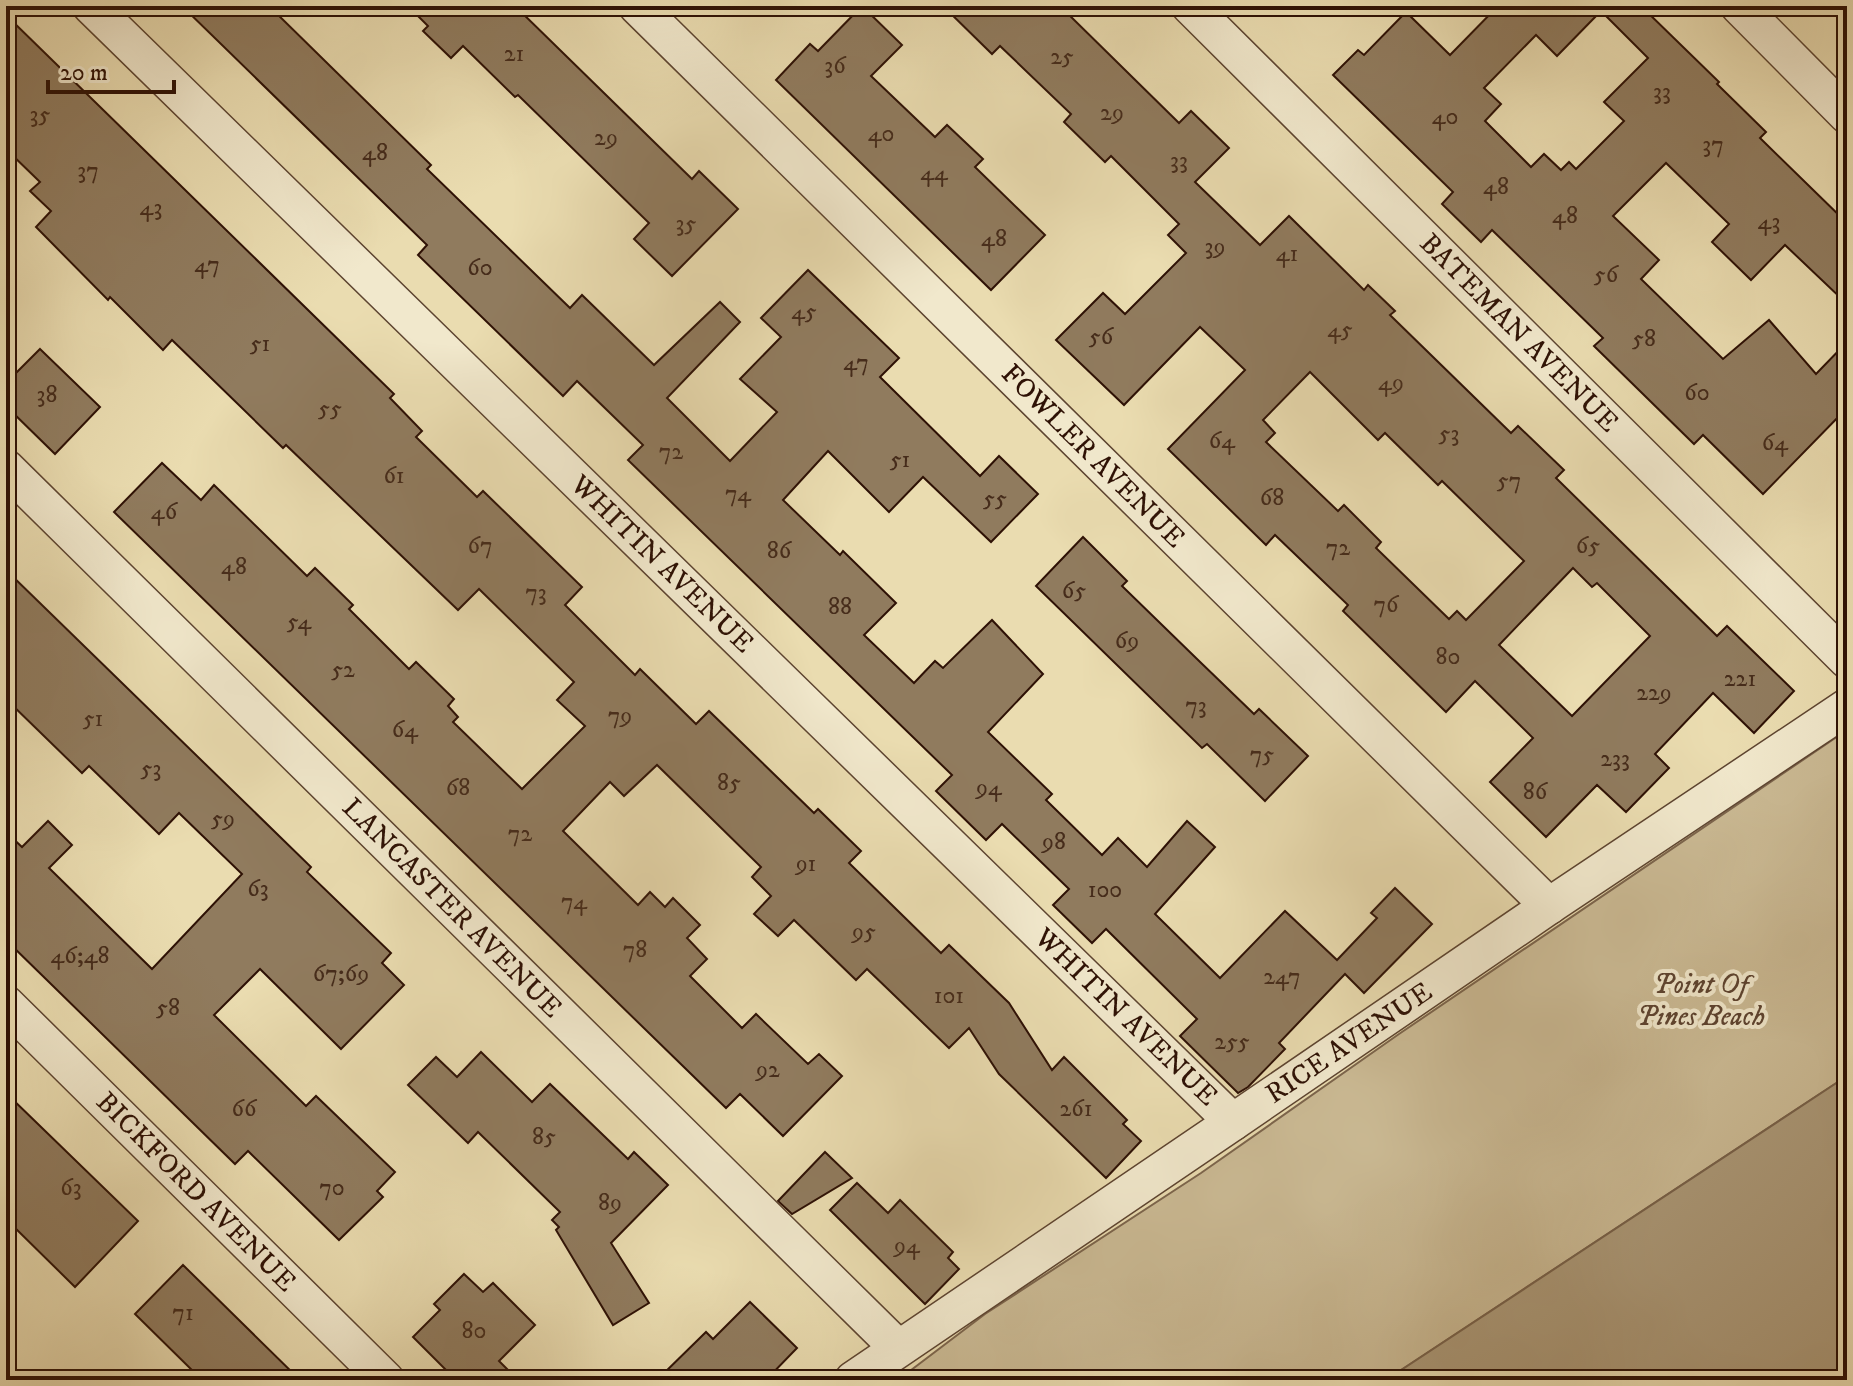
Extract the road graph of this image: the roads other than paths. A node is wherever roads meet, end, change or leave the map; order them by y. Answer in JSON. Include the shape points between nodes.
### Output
{"nodes":[{"id":1,"x":91,"y":6,"type":"edge"},
{"id":2,"x":637,"y":6,"type":"edge"},
{"id":3,"x":1190,"y":6,"type":"edge"},
{"id":4,"x":1739,"y":6,"type":"edge"},
{"id":5,"x":1847,"y":115,"type":"edge"},
{"id":6,"x":6,"y":468,"type":"edge"},
{"id":7,"x":1847,"y":660,"type":"edge"},
{"id":8,"x":1847,"y":707,"type":"edge"},
{"id":9,"x":1549,"y":906,"type":"junction"},
{"id":10,"x":6,"y":1004,"type":"edge"},
{"id":11,"x":1233,"y":1122,"type":"junction"},
{"id":12,"x":898,"y":1348,"type":"junction"},
{"id":13,"x":386,"y":1380,"type":"edge"},
{"id":14,"x":853,"y":1380,"type":"edge"}],
"edges":[{"from":1,"to":11,"type":"street","name":"WHITIN AVENUE"},
{"from":2,"to":9,"type":"street","name":"FOWLER AVENUE"},
{"from":3,"to":7,"type":"street","name":"BATEMAN AVENUE"},
{"from":4,"to":5,"type":"street"},
{"from":6,"to":12,"type":"street","name":"LANCASTER AVENUE"},
{"from":8,"to":9,"type":"street","name":"RICE AVENUE"},
{"from":9,"to":11,"type":"street","name":"RICE AVENUE"},
{"from":10,"to":13,"type":"street","name":"BICKFORD AVENUE"},
{"from":11,"to":12,"type":"street","name":"RICE AVENUE"},
{"from":12,"to":14,"type":"street","name":"RICE AVENUE"}]}
